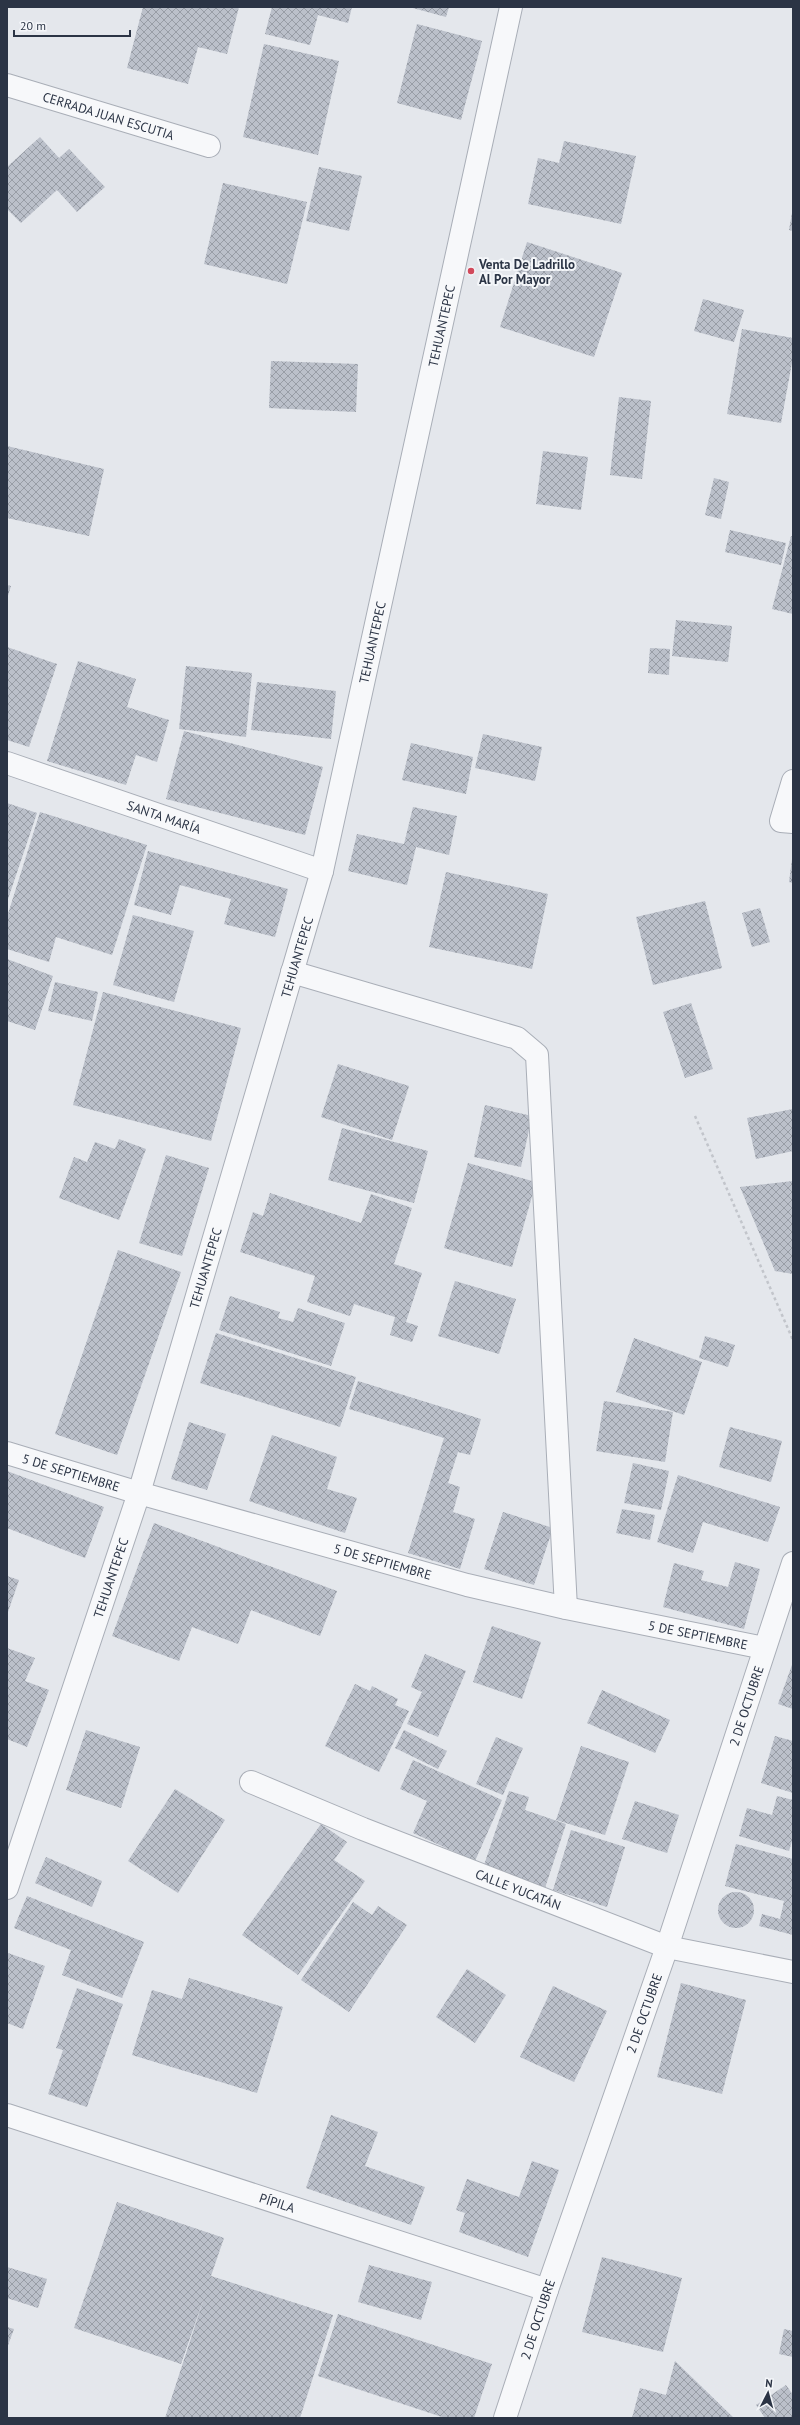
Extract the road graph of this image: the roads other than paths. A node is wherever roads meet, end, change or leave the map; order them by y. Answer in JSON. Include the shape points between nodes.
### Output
{"nodes":[{"id":1,"x":511,"y":7,"type":"edge"},
{"id":2,"x":7,"y":85,"type":"edge"},
{"id":3,"x":209,"y":146,"type":"dead end"},
{"id":4,"x":7,"y":763,"type":"edge"},
{"id":5,"x":793,"y":781,"type":"edge"},
{"id":6,"x":787,"y":822,"type":"edge"},
{"id":7,"x":322,"y":871,"type":"junction"},
{"id":8,"x":292,"y":972,"type":"junction"},
{"id":9,"x":7,"y":1452,"type":"edge"},
{"id":10,"x":139,"y":1493,"type":"junction"},
{"id":11,"x":793,"y":1564,"type":"edge"},
{"id":12,"x":566,"y":1608,"type":"junction"},
{"id":13,"x":786,"y":1608,"type":"edge"},
{"id":14,"x":764,"y":1648,"type":"junction"},
{"id":15,"x":251,"y":1782,"type":"dead end"},
{"id":16,"x":7,"y":1888,"type":"edge"},
{"id":17,"x":667,"y":1947,"type":"junction"},
{"id":18,"x":793,"y":1972,"type":"edge"},
{"id":19,"x":7,"y":2115,"type":"edge"},
{"id":20,"x":547,"y":2290,"type":"junction"},
{"id":21,"x":505,"y":2418,"type":"edge"}],
"edges":[{"from":1,"to":7,"type":"street","name":"TEHUANTEPEC"},
{"from":2,"to":3,"type":"street","name":"CERRADA JUAN ESCUTIA"},
{"from":4,"to":7,"type":"street","name":"SANTA MARÍA"},
{"from":5,"to":6,"type":"street"},
{"from":7,"to":8,"type":"street","name":"TEHUANTEPEC"},
{"from":8,"to":10,"type":"street","name":"TEHUANTEPEC"},
{"from":8,"to":12,"type":"street","via":[[517,1038],[537,1055]]},
{"from":9,"to":10,"type":"street","name":"5 DE SEPTIEMBRE"},
{"from":10,"to":12,"type":"street","name":"5 DE SEPTIEMBRE","via":[[468,1585]]},
{"from":10,"to":16,"type":"street","name":"TEHUANTEPEC"},
{"from":11,"to":13,"type":"street","name":"2 DE OCTUBRE"},
{"from":12,"to":14,"type":"street","name":"5 DE SEPTIEMBRE"},
{"from":13,"to":14,"type":"street","name":"2 DE OCTUBRE"},
{"from":14,"to":17,"type":"street","name":"2 DE OCTUBRE"},
{"from":15,"to":17,"type":"street","name":"CALLE YUCATÁN","via":[[362,1829]]},
{"from":17,"to":18,"type":"street","name":"CALLE YUCATÁN"},
{"from":17,"to":20,"type":"street","name":"2 DE OCTUBRE"},
{"from":19,"to":20,"type":"street","name":"PÍPILA"},
{"from":20,"to":21,"type":"street","name":"2 DE OCTUBRE"}]}
